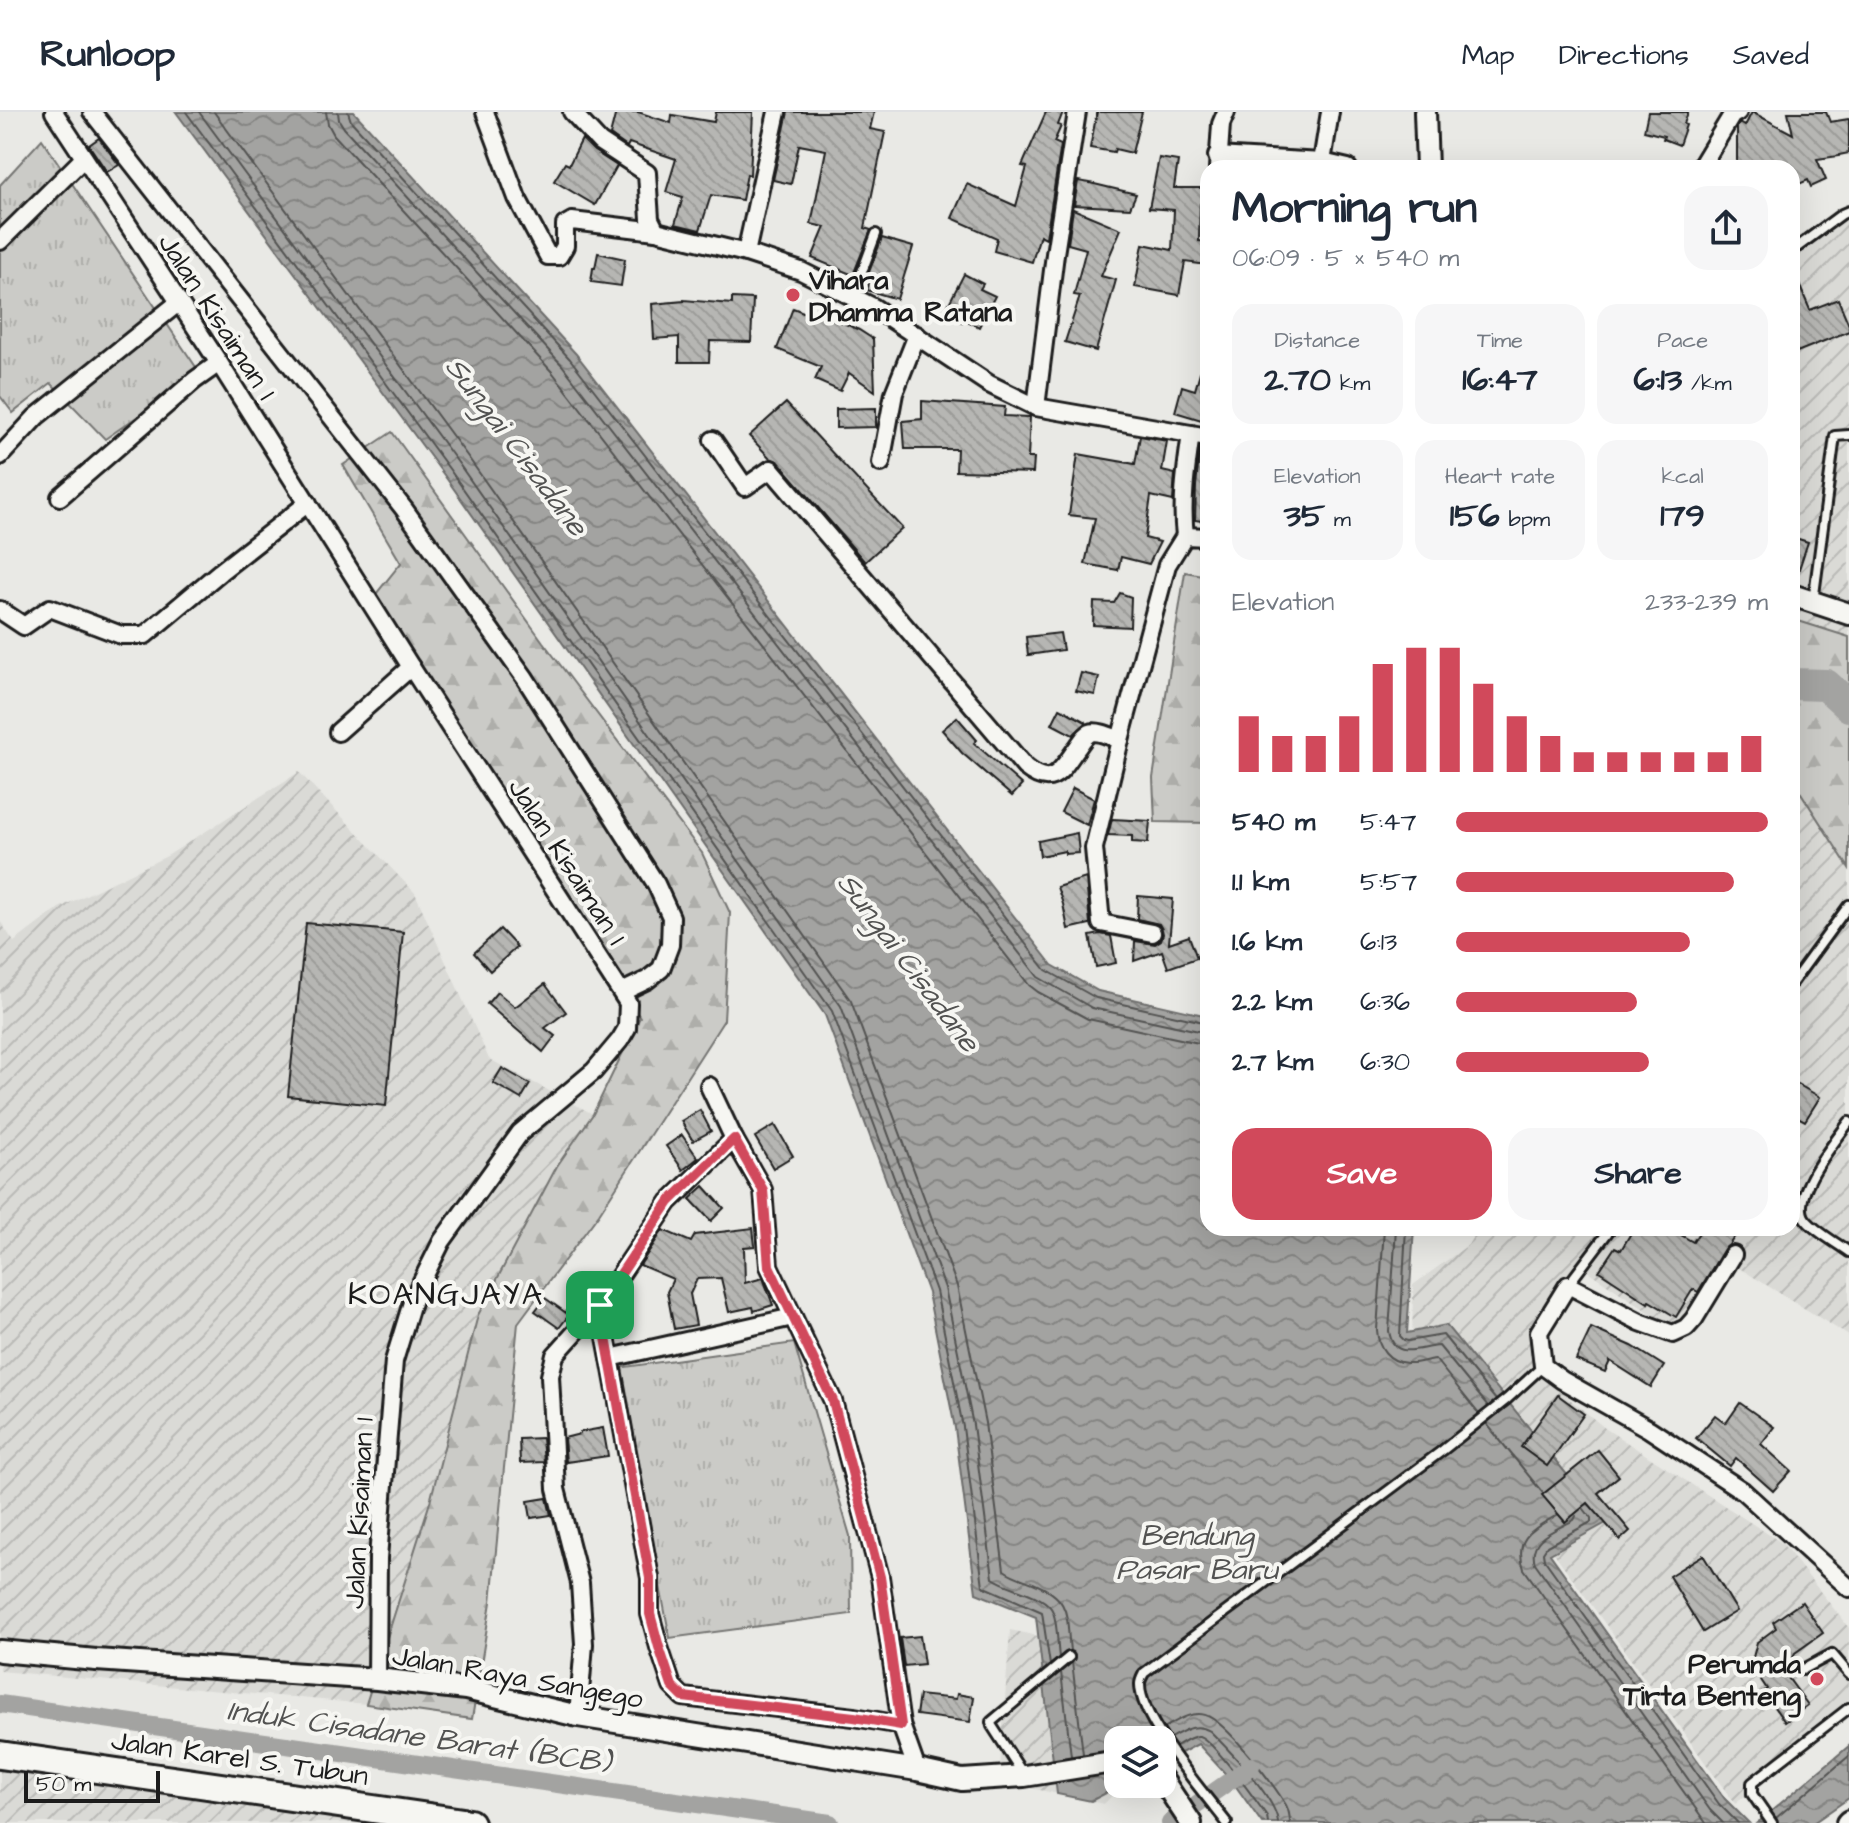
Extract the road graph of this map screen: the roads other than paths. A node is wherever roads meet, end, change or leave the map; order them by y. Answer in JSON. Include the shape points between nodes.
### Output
{"nodes":[{"id":1,"x":54,"y":112,"type":"edge"},
{"id":2,"x":92,"y":112,"type":"edge"},
{"id":3,"x":485,"y":112,"type":"edge"},
{"id":4,"x":572,"y":112,"type":"edge"},
{"id":5,"x":777,"y":112,"type":"edge"},
{"id":6,"x":1077,"y":112,"type":"edge"},
{"id":7,"x":1226,"y":112,"type":"edge"},
{"id":8,"x":1330,"y":112,"type":"edge"},
{"id":9,"x":1425,"y":112,"type":"edge"},
{"id":10,"x":1731,"y":113,"type":"edge"},
{"id":11,"x":84,"y":158,"type":"junction"},
{"id":12,"x":1218,"y":160,"type":"edge"},
{"id":13,"x":1323,"y":160,"type":"edge"},
{"id":14,"x":1427,"y":160,"type":"edge"},
{"id":15,"x":1705,"y":160,"type":"edge"},
{"id":16,"x":1849,"y":211,"type":"edge"},
{"id":17,"x":656,"y":231,"type":"junction"},
{"id":18,"x":876,"y":234,"type":"dead end"},
{"id":19,"x":0,"y":241,"type":"edge"},
{"id":20,"x":1800,"y":245,"type":"edge"},
{"id":21,"x":746,"y":253,"type":"junction"},
{"id":22,"x":852,"y":297,"type":"junction"},
{"id":23,"x":178,"y":303,"type":"junction"},
{"id":24,"x":917,"y":335,"type":"junction"},
{"id":25,"x":219,"y":363,"type":"junction"},
{"id":26,"x":1036,"y":407,"type":"junction"},
{"id":27,"x":1191,"y":434,"type":"junction"},
{"id":28,"x":1849,"y":435,"type":"edge"},
{"id":29,"x":1200,"y":436,"type":"edge"},
{"id":30,"x":713,"y":440,"type":"dead end"},
{"id":31,"x":0,"y":456,"type":"edge"},
{"id":32,"x":881,"y":463,"type":"dead end"},
{"id":33,"x":60,"y":497,"type":"dead end"},
{"id":34,"x":308,"y":503,"type":"junction"},
{"id":35,"x":1185,"y":536,"type":"junction"},
{"id":36,"x":1200,"y":537,"type":"edge"},
{"id":37,"x":1800,"y":598,"type":"edge"},
{"id":38,"x":1813,"y":602,"type":"junction"},
{"id":39,"x":0,"y":610,"type":"edge"},
{"id":40,"x":1849,"y":614,"type":"edge"},
{"id":41,"x":411,"y":667,"type":"junction"},
{"id":42,"x":338,"y":732,"type":"dead end"},
{"id":43,"x":1120,"y":740,"type":"junction"},
{"id":44,"x":1848,"y":908,"type":"edge"},
{"id":45,"x":1152,"y":933,"type":"dead end"},
{"id":46,"x":1800,"y":972,"type":"edge"},
{"id":47,"x":622,"y":992,"type":"junction"},
{"id":48,"x":709,"y":1086,"type":"dead end"},
{"id":49,"x":1849,"y":1122,"type":"edge"},
{"id":50,"x":734,"y":1139,"type":"junction"},
{"id":51,"x":1605,"y":1236,"type":"edge"},
{"id":52,"x":1849,"y":1252,"type":"edge"},
{"id":53,"x":1733,"y":1255,"type":"dead end"},
{"id":54,"x":1568,"y":1285,"type":"junction"},
{"id":55,"x":600,"y":1305,"type":"junction"},
{"id":56,"x":793,"y":1317,"type":"junction"},
{"id":57,"x":610,"y":1358,"type":"junction"},
{"id":58,"x":1543,"y":1366,"type":"junction"},
{"id":59,"x":1849,"y":1588,"type":"edge"},
{"id":60,"x":0,"y":1651,"type":"edge"},
{"id":61,"x":1069,"y":1657,"type":"dead end"},
{"id":62,"x":1802,"y":1670,"type":"dead end"},
{"id":63,"x":1849,"y":1674,"type":"edge"},
{"id":64,"x":377,"y":1679,"type":"junction"},
{"id":65,"x":1849,"y":1708,"type":"edge"},
{"id":66,"x":578,"y":1716,"type":"junction"},
{"id":67,"x":901,"y":1725,"type":"junction"},
{"id":68,"x":0,"y":1755,"type":"edge"},
{"id":69,"x":1104,"y":1763,"type":"edge"},
{"id":70,"x":917,"y":1770,"type":"junction"},
{"id":71,"x":1024,"y":1776,"type":"junction"},
{"id":72,"x":1175,"y":1798,"type":"edge"},
{"id":73,"x":470,"y":1823,"type":"edge"},
{"id":74,"x":1191,"y":1823,"type":"edge"},
{"id":75,"x":1227,"y":1823,"type":"edge"},
{"id":76,"x":1772,"y":1823,"type":"edge"}],
"edges":[{"from":1,"to":11,"type":"street","name":"Jalan Kisaiman 1"},
{"from":2,"to":47,"type":"street","via":[[404,509],[525,678],[656,884],[671,917],[670,945],[661,969]]},
{"from":3,"to":17,"type":"street","via":[[517,198],[548,256],[559,256],[565,225],[572,221]]},
{"from":4,"to":17,"type":"street","via":[[600,142],[647,173],[650,219]]},
{"from":5,"to":21,"type":"street"},
{"from":6,"to":26,"type":"street"},
{"from":7,"to":12,"type":"street"},
{"from":8,"to":13,"type":"street"},
{"from":9,"to":14,"type":"street"},
{"from":10,"to":15,"type":"street"},
{"from":11,"to":19,"type":"street"},
{"from":11,"to":23,"type":"street","name":"Jalan Kisaiman 1"},
{"from":16,"to":20,"type":"lane"},
{"from":17,"to":21,"type":"street"},
{"from":18,"to":22,"type":"lane"},
{"from":21,"to":22,"type":"street","via":[[801,271]]},
{"from":22,"to":24,"type":"street"},
{"from":23,"to":25,"type":"street","name":"Jalan Kisaiman 1"},
{"from":23,"to":31,"type":"street","via":[[36,417]]},
{"from":24,"to":26,"type":"street","via":[[989,384]]},
{"from":24,"to":32,"type":"street","via":[[894,393]]},
{"from":25,"to":33,"type":"street"},
{"from":25,"to":34,"type":"street","name":"Jalan Kisaiman 1"},
{"from":26,"to":27,"type":"street"},
{"from":27,"to":29,"type":"street"},
{"from":27,"to":35,"type":"street","via":[[1182,513]]},
{"from":28,"to":38,"type":"lane","via":[[1835,436]]},
{"from":30,"to":43,"type":"street","via":[[745,487],[771,469],[1035,775],[1054,776],[1088,734]]},
{"from":34,"to":39,"type":"street","via":[[145,635],[121,635],[50,608],[24,626]]},
{"from":34,"to":41,"type":"street","name":"Jalan Kisaiman 1"},
{"from":35,"to":36,"type":"street"},
{"from":35,"to":43,"type":"street","via":[[1167,565]]},
{"from":37,"to":38,"type":"street"},
{"from":38,"to":40,"type":"street"},
{"from":41,"to":42,"type":"street"},
{"from":41,"to":47,"type":"street","name":"Jalan Kisaiman 1"},
{"from":43,"to":45,"type":"street","via":[[1094,848],[1101,923]]},
{"from":44,"to":46,"type":"lane"},
{"from":47,"to":64,"type":"street","name":"Jalan Kisaiman 1","via":[[628,1016],[620,1040],[594,1071],[520,1133],[442,1241],[413,1299],[394,1361],[378,1558]]},
{"from":48,"to":50,"type":"street"},
{"from":49,"to":52,"type":"lane","via":[[1808,1183],[1801,1208],[1805,1220]]},
{"from":50,"to":55,"type":"street","via":[[669,1202]]},
{"from":50,"to":56,"type":"street","via":[[763,1190],[769,1266]]},
{"from":51,"to":54,"type":"lane"},
{"from":53,"to":54,"type":"street","via":[[1694,1319],[1673,1334]]},
{"from":54,"to":58,"type":"street","via":[[1539,1332]]},
{"from":55,"to":57,"type":"street"},
{"from":55,"to":66,"type":"street","via":[[555,1355],[550,1376],[556,1489],[580,1583],[584,1644]]},
{"from":56,"to":57,"type":"street"},
{"from":56,"to":67,"type":"street","via":[[833,1401],[880,1577]]},
{"from":57,"to":67,"type":"street","via":[[650,1578],[650,1614],[672,1686],[683,1697]]},
{"from":58,"to":59,"type":"street","via":[[1743,1491]]},
{"from":58,"to":75,"type":"lane","via":[[1443,1450],[1144,1673],[1140,1682],[1147,1710],[1161,1736]]},
{"from":60,"to":64,"type":"street","name":"Jalan Raya Sangego"},
{"from":61,"to":71,"type":"lane","via":[[991,1722]]},
{"from":62,"to":63,"type":"lane","via":[[1832,1654]]},
{"from":64,"to":66,"type":"street","name":"Jalan Raya Sangego","via":[[466,1689]]},
{"from":65,"to":76,"type":"lane","via":[[1752,1783],[1752,1794]]},
{"from":66,"to":70,"type":"street","name":"Jalan Raya Sangego"},
{"from":67,"to":70,"type":"street"},
{"from":68,"to":73,"type":"main road","name":"Jalan Karel S. Tubun"},
{"from":69,"to":71,"type":"street","name":"Jalan Raya Sangego"},
{"from":70,"to":71,"type":"street","name":"Jalan Raya Sangego","via":[[962,1780]]},
{"from":72,"to":74,"type":"street"}]}
